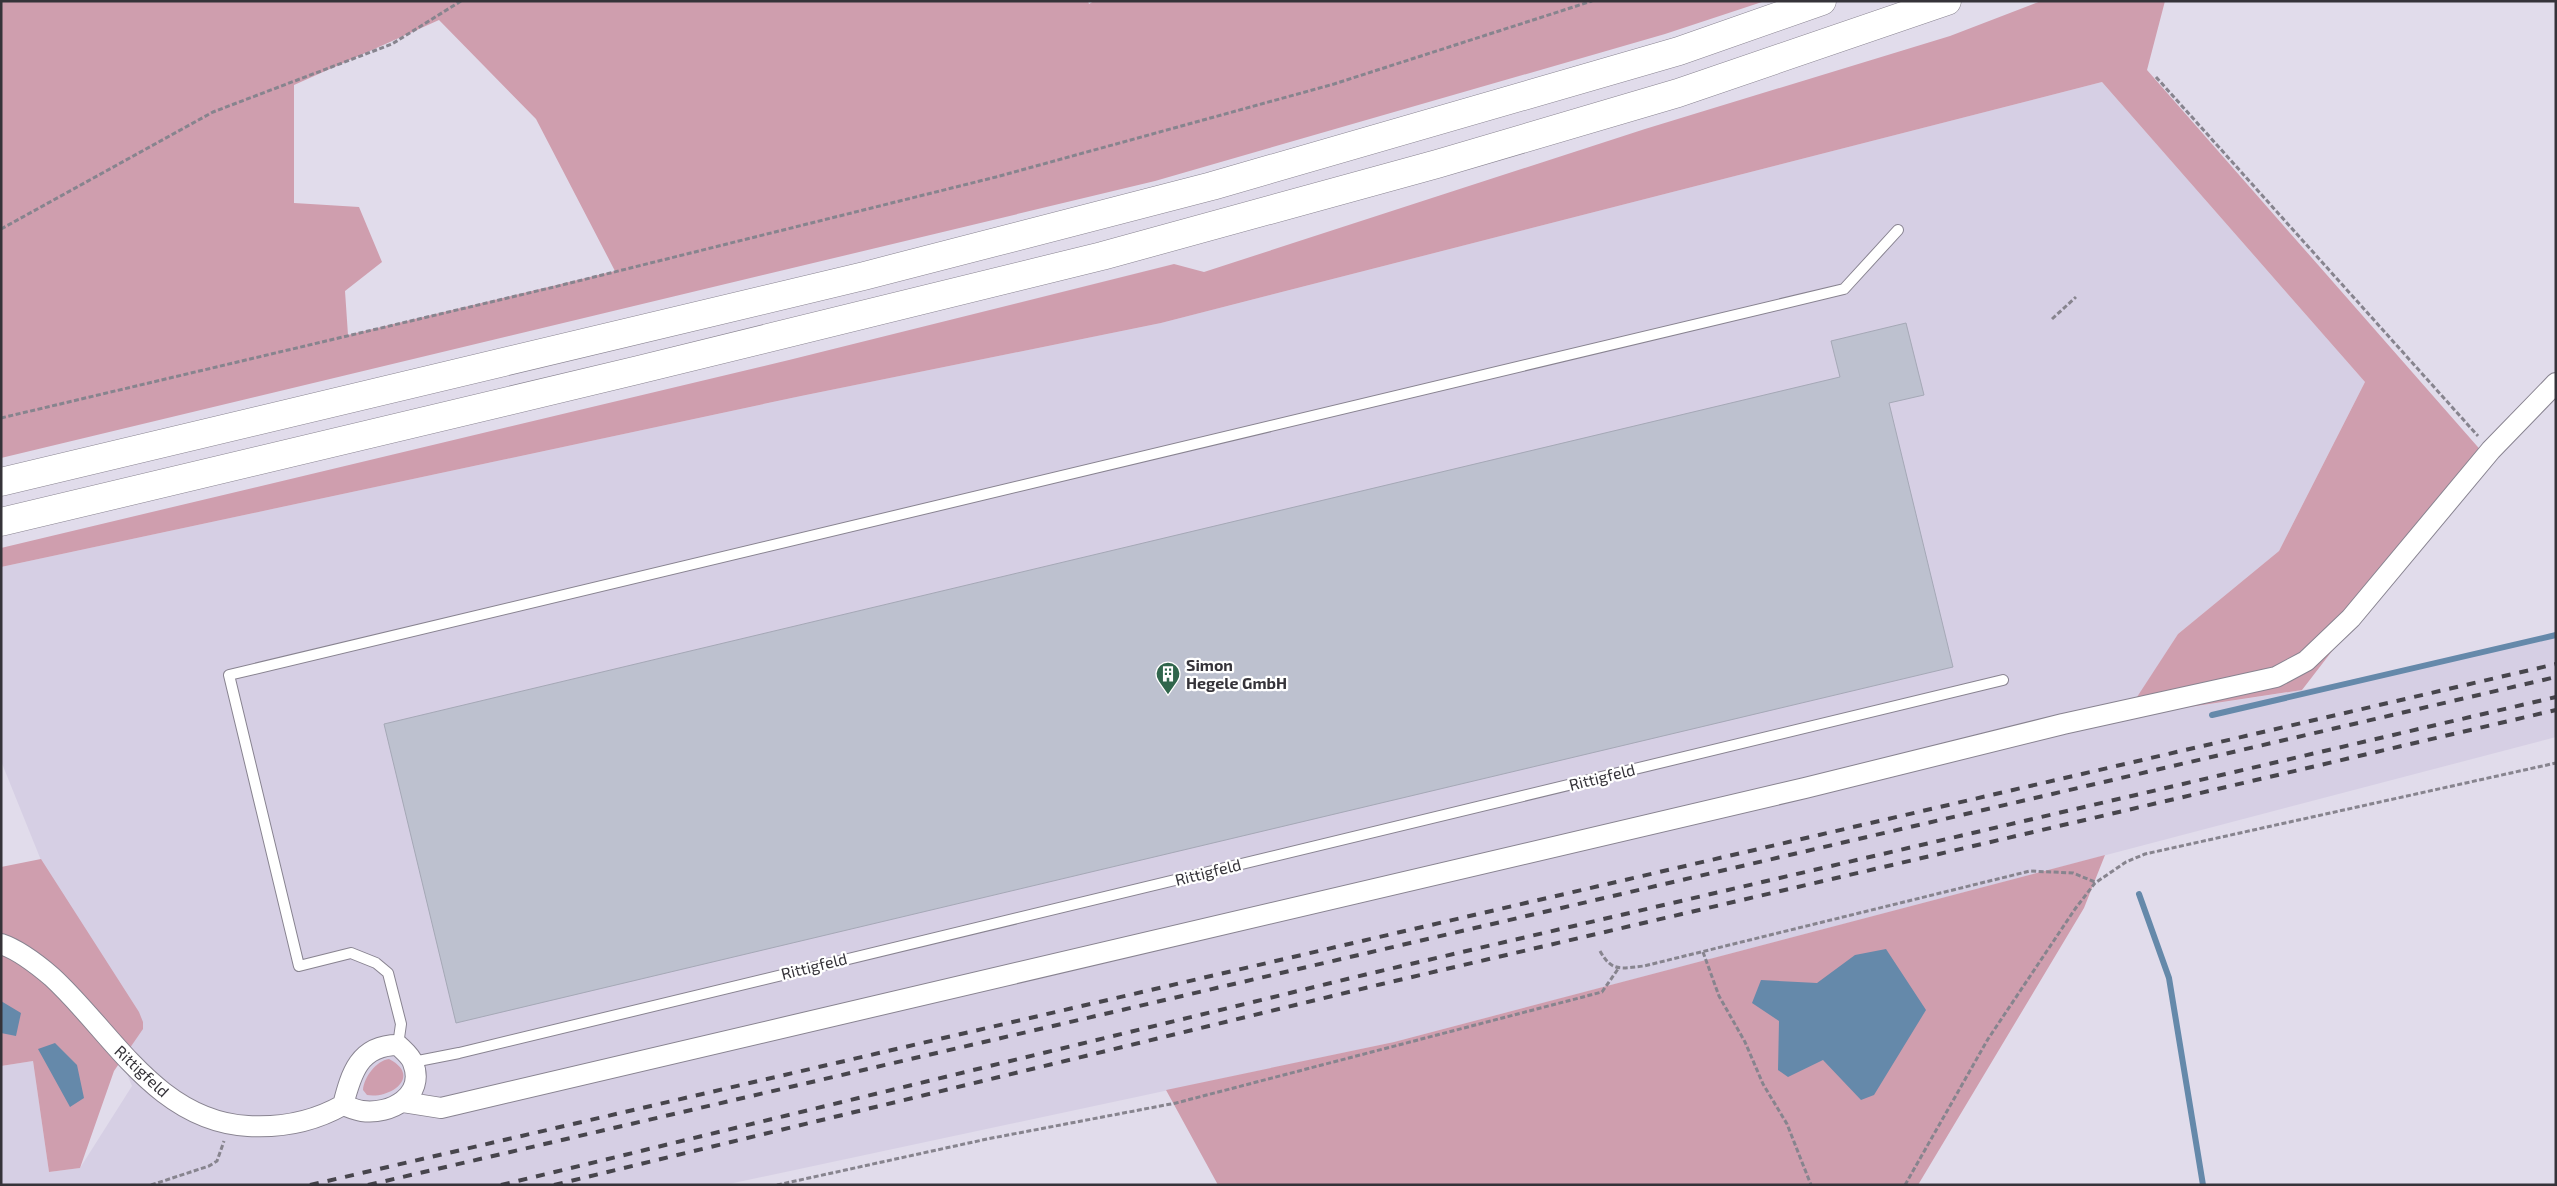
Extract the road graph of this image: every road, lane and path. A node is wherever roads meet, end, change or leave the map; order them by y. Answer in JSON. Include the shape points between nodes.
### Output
{"nodes":[{"id":1,"x":461,"y":1,"type":"edge"},
{"id":2,"x":1592,"y":1,"type":"edge"},
{"id":3,"x":1822,"y":1,"type":"edge"},
{"id":4,"x":1947,"y":1,"type":"edge"},
{"id":5,"x":2156,"y":78,"type":"dead end"},
{"id":6,"x":1,"y":229,"type":"edge"},
{"id":7,"x":1898,"y":230,"type":"dead end"},
{"id":8,"x":2076,"y":297,"type":"dead end"},
{"id":9,"x":2052,"y":319,"type":"dead end"},
{"id":10,"x":2556,"y":383,"type":"edge"},
{"id":11,"x":1,"y":418,"type":"edge"},
{"id":12,"x":2491,"y":450,"type":"junction"},
{"id":13,"x":1,"y":482,"type":"edge"},
{"id":14,"x":1,"y":522,"type":"edge"},
{"id":15,"x":2003,"y":680,"type":"dead end"},
{"id":16,"x":2556,"y":763,"type":"edge"},
{"id":17,"x":2095,"y":882,"type":"junction"},
{"id":18,"x":1,"y":944,"type":"edge"},
{"id":19,"x":1600,"y":951,"type":"dead end"},
{"id":20,"x":1703,"y":952,"type":"junction"},
{"id":21,"x":1618,"y":969,"type":"junction"},
{"id":22,"x":398,"y":1045,"type":"junction"},
{"id":23,"x":413,"y":1062,"type":"junction"},
{"id":24,"x":403,"y":1102,"type":"junction"},
{"id":25,"x":343,"y":1105,"type":"junction"},
{"id":26,"x":227,"y":1125,"type":"junction"},
{"id":27,"x":151,"y":1185,"type":"edge"},
{"id":28,"x":777,"y":1185,"type":"edge"},
{"id":29,"x":1811,"y":1185,"type":"edge"},
{"id":30,"x":1905,"y":1185,"type":"edge"}],
"edges":[{"from":1,"to":6,"type":"path","via":[[392,44],[213,112]]},
{"from":2,"to":11,"type":"path","via":[[1334,84],[996,176],[554,287]]},
{"from":3,"to":13,"type":"highway","via":[[1679,51],[1212,186],[864,276]]},
{"from":4,"to":14,"type":"highway","via":[[1678,93],[1437,164],[1111,253]]},
{"from":5,"to":12,"type":"path"},
{"from":7,"to":22,"type":"lane","via":[[1844,289],[229,676],[299,966],[351,953],[376,963],[388,973],[401,1024]]},
{"from":8,"to":9,"type":"path"},
{"from":10,"to":12,"type":"street"},
{"from":12,"to":24,"type":"street","via":[[2351,618],[2306,661],[2276,677],[2064,724],[1805,788],[441,1108]]},
{"from":15,"to":23,"type":"lane","name":"Rittigfeld"},
{"from":16,"to":17,"type":"path","via":[[2145,854]]},
{"from":17,"to":20,"type":"path","via":[[2074,873],[2030,872]]},
{"from":17,"to":30,"type":"path","via":[[1988,1039]]},
{"from":18,"to":26,"type":"street","name":"Rittigfeld","via":[[40,967],[66,990],[152,1084],[175,1102]]},
{"from":19,"to":21,"type":"path","via":[[1606,962]]},
{"from":20,"to":21,"type":"path"},
{"from":20,"to":29,"type":"path","via":[[1719,996],[1787,1124]]},
{"from":21,"to":28,"type":"path","via":[[1602,992],[1185,1101],[987,1139]]},
{"from":22,"to":23,"type":"street"},
{"from":22,"to":25,"type":"street","via":[[376,1048],[360,1060],[350,1078]]},
{"from":23,"to":24,"type":"street","via":[[416,1078],[413,1091]]},
{"from":24,"to":25,"type":"street","via":[[384,1109],[362,1111]]},
{"from":25,"to":26,"type":"street","name":"Rittigfeld","via":[[292,1124],[266,1127]]},
{"from":26,"to":27,"type":"path","via":[[217,1161],[201,1171]]}]}
